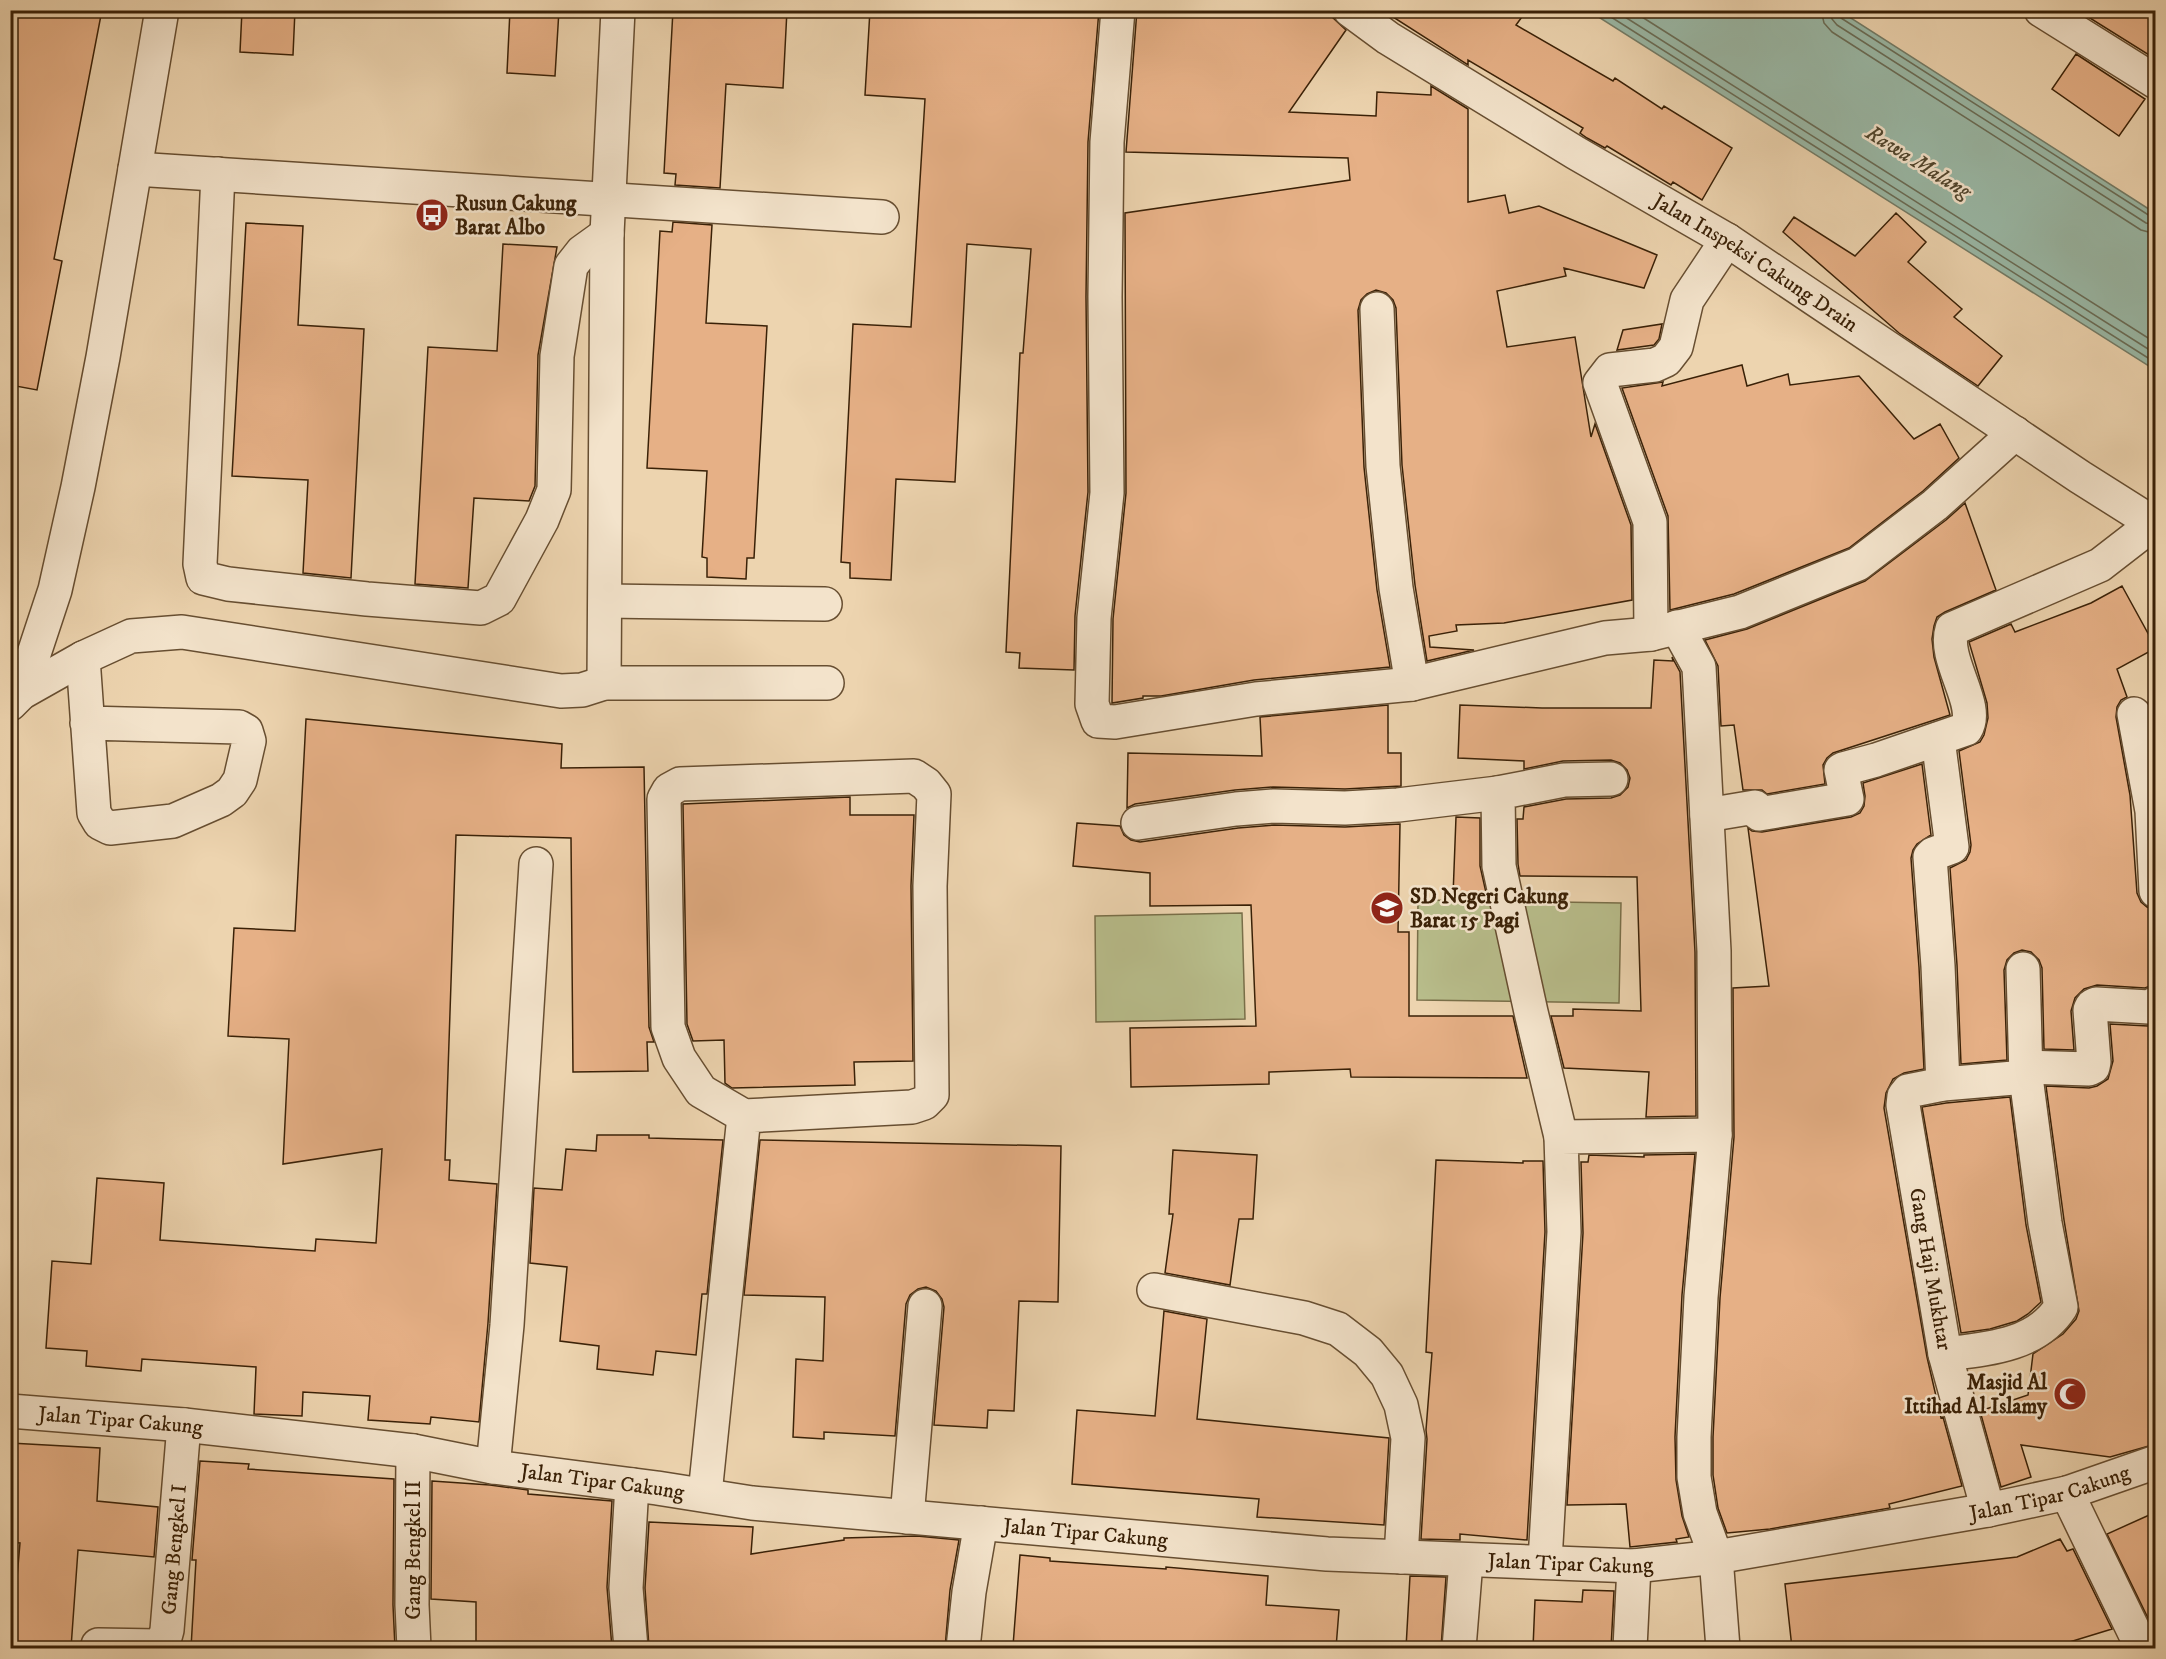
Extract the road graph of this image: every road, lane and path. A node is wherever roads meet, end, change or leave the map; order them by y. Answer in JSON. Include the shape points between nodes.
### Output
{"nodes":[{"id":1,"x":162,"y":10,"type":"edge"},
{"id":2,"x":618,"y":10,"type":"edge"},
{"id":3,"x":1118,"y":10,"type":"edge"},
{"id":4,"x":1350,"y":10,"type":"edge"},
{"id":5,"x":2041,"y":10,"type":"edge"},
{"id":6,"x":2156,"y":82,"type":"edge"},
{"id":7,"x":135,"y":169,"type":"junction"},
{"id":8,"x":218,"y":174,"type":"junction"},
{"id":9,"x":608,"y":198,"type":"junction"},
{"id":10,"x":882,"y":217,"type":"dead end"},
{"id":11,"x":606,"y":234,"type":"junction"},
{"id":12,"x":1727,"y":240,"type":"junction"},
{"id":13,"x":1377,"y":309,"type":"dead end"},
{"id":14,"x":2015,"y":433,"type":"junction"},
{"id":15,"x":2154,"y":525,"type":"edge"},
{"id":16,"x":606,"y":601,"type":"junction"},
{"id":17,"x":825,"y":604,"type":"dead end"},
{"id":18,"x":1664,"y":631,"type":"junction"},
{"id":19,"x":83,"y":658,"type":"junction"},
{"id":20,"x":604,"y":683,"type":"junction"},
{"id":21,"x":827,"y":683,"type":"dead end"},
{"id":22,"x":1412,"y":684,"type":"junction"},
{"id":23,"x":16,"y":699,"type":"edge"},
{"id":24,"x":2134,"y":714,"type":"dead end"},
{"id":25,"x":87,"y":723,"type":"junction"},
{"id":26,"x":1938,"y":739,"type":"junction"},
{"id":27,"x":1611,"y":779,"type":"dead end"},
{"id":28,"x":1498,"y":793,"type":"junction"},
{"id":29,"x":2154,"y":811,"type":"edge"},
{"id":30,"x":1707,"y":815,"type":"junction"},
{"id":31,"x":1138,"y":823,"type":"dead end"},
{"id":32,"x":536,"y":864,"type":"dead end"},
{"id":33,"x":2156,"y":891,"type":"edge"},
{"id":34,"x":2023,"y":969,"type":"dead end"},
{"id":35,"x":2156,"y":1003,"type":"edge"},
{"id":36,"x":2026,"y":1072,"type":"junction"},
{"id":37,"x":1942,"y":1084,"type":"junction"},
{"id":38,"x":744,"y":1116,"type":"junction"},
{"id":39,"x":1715,"y":1135,"type":"junction"},
{"id":40,"x":1561,"y":1137,"type":"junction"},
{"id":41,"x":1154,"y":1290,"type":"dead end"},
{"id":42,"x":925,"y":1306,"type":"dead end"},
{"id":43,"x":1945,"y":1354,"type":"junction"},
{"id":44,"x":10,"y":1411,"type":"edge"},
{"id":45,"x":184,"y":1425,"type":"junction"},
{"id":46,"x":413,"y":1451,"type":"junction"},
{"id":47,"x":2156,"y":1462,"type":"edge"},
{"id":48,"x":493,"y":1467,"type":"junction"},
{"id":49,"x":632,"y":1485,"type":"junction"},
{"id":50,"x":2067,"y":1493,"type":"junction"},
{"id":51,"x":705,"y":1494,"type":"junction"},
{"id":52,"x":1988,"y":1510,"type":"junction"},
{"id":53,"x":907,"y":1517,"type":"junction"},
{"id":54,"x":981,"y":1523,"type":"junction"},
{"id":55,"x":1401,"y":1557,"type":"junction"},
{"id":56,"x":1716,"y":1557,"type":"junction"},
{"id":57,"x":1466,"y":1561,"type":"junction"},
{"id":58,"x":1545,"y":1561,"type":"junction"},
{"id":59,"x":1634,"y":1566,"type":"junction"},
{"id":60,"x":98,"y":1645,"type":"dead end"},
{"id":61,"x":414,"y":1648,"type":"edge"},
{"id":62,"x":631,"y":1648,"type":"edge"},
{"id":63,"x":963,"y":1648,"type":"edge"},
{"id":64,"x":1459,"y":1648,"type":"edge"},
{"id":65,"x":1630,"y":1648,"type":"edge"},
{"id":66,"x":1723,"y":1648,"type":"edge"},
{"id":67,"x":2142,"y":1648,"type":"edge"}],
"edges":[{"from":1,"to":7,"type":"street"},
{"from":2,"to":9,"type":"street"},
{"from":3,"to":22,"type":"street","via":[[1107,142],[1107,493],[1094,618],[1092,704],[1098,721],[1115,722],[1256,699]]},
{"from":4,"to":12,"type":"street","name":"Jalan Inspeksi Cakung Drain","via":[[1388,38],[1566,147]]},
{"from":5,"to":6,"type":"street"},
{"from":7,"to":8,"type":"street"},
{"from":7,"to":23,"type":"street","via":[[78,487],[55,590]]},
{"from":8,"to":9,"type":"street"},
{"from":8,"to":11,"type":"street","via":[[200,564],[203,578],[228,584],[481,608],[499,599],[554,490],[557,356],[571,266]]},
{"from":9,"to":10,"type":"street"},
{"from":9,"to":11,"type":"street"},
{"from":11,"to":16,"type":"street"},
{"from":12,"to":14,"type":"street","name":"Jalan Inspeksi Cakung Drain"},
{"from":12,"to":18,"type":"street","via":[[1686,300],[1676,347],[1666,360],[1610,370],[1600,383],[1650,522]]},
{"from":13,"to":22,"type":"street","via":[[1384,477]]},
{"from":14,"to":15,"type":"street","name":"Jalan Inspeksi Cakung Drain"},
{"from":14,"to":18,"type":"street","via":[[1935,505],[1857,564],[1740,612]]},
{"from":15,"to":26,"type":"street","via":[[2100,565],[1952,629],[1956,672],[1971,712],[1970,722],[1965,729]]},
{"from":16,"to":17,"type":"street"},
{"from":16,"to":20,"type":"street"},
{"from":18,"to":22,"type":"street","via":[[1605,638]]},
{"from":18,"to":30,"type":"street","via":[[1699,666]]},
{"from":19,"to":20,"type":"street","via":[[131,636],[182,632],[561,691]]},
{"from":19,"to":23,"type":"street"},
{"from":19,"to":25,"type":"street"},
{"from":20,"to":21,"type":"street"},
{"from":24,"to":29,"type":"street"},
{"from":25,"to":25,"type":"street","via":[[239,727],[246,731],[249,741],[240,780],[221,801],[173,821],[110,828],[100,823],[94,813]]},
{"from":26,"to":30,"type":"street","via":[[1841,770],[1847,799],[1759,814],[1755,807]]},
{"from":26,"to":37,"type":"street","via":[[1952,847],[1930,857]]},
{"from":27,"to":28,"type":"street","via":[[1564,780]]},
{"from":28,"to":31,"type":"street","via":[[1398,805],[1264,807]]},
{"from":28,"to":40,"type":"street","via":[[1499,866]]},
{"from":29,"to":33,"type":"street"},
{"from":30,"to":39,"type":"street","via":[[1714,951]]},
{"from":32,"to":48,"type":"street","via":[[507,1325]]},
{"from":34,"to":36,"type":"street"},
{"from":35,"to":36,"type":"street","via":[[2092,1006],[2092,1067]]},
{"from":36,"to":37,"type":"street"},
{"from":36,"to":43,"type":"street","via":[[2045,1223],[2061,1307],[2053,1319],[2023,1339],[1999,1348]]},
{"from":37,"to":43,"type":"street","name":"Gang Haji Mukhtar","via":[[1908,1091],[1903,1105]]},
{"from":38,"to":38,"type":"street","via":[[912,1107],[932,1095],[930,886],[934,794],[914,776],[680,784],[669,790],[664,799],[668,1027],[679,1058],[701,1091]]},
{"from":38,"to":51,"type":"street"},
{"from":39,"to":40,"type":"street"},
{"from":39,"to":56,"type":"street","via":[[1701,1297],[1694,1477],[1700,1513]]},
{"from":40,"to":58,"type":"street","via":[[1564,1232]]},
{"from":41,"to":55,"type":"street","via":[[1304,1318],[1338,1329],[1368,1352],[1387,1375],[1401,1405],[1408,1438]]},
{"from":42,"to":53,"type":"street"},
{"from":43,"to":52,"type":"street","name":"Gang Haji Mukhtar"},
{"from":44,"to":45,"type":"street","name":"Jalan Tipar Cakung"},
{"from":45,"to":46,"type":"street","name":"Jalan Tipar Cakung"},
{"from":45,"to":60,"type":"street","name":"Gang Bengkel I","via":[[164,1641],[158,1646]]},
{"from":46,"to":48,"type":"street","name":"Jalan Tipar Cakung"},
{"from":46,"to":61,"type":"street","name":"Gang Bengkel II"},
{"from":47,"to":50,"type":"street","name":"Jalan Tipar Cakung"},
{"from":48,"to":49,"type":"street","name":"Jalan Tipar Cakung"},
{"from":49,"to":51,"type":"street","name":"Jalan Tipar Cakung"},
{"from":49,"to":62,"type":"street","via":[[626,1588]]},
{"from":50,"to":52,"type":"street","name":"Jalan Tipar Cakung"},
{"from":50,"to":67,"type":"street"},
{"from":51,"to":53,"type":"street","name":"Jalan Tipar Cakung","via":[[752,1503]]},
{"from":52,"to":56,"type":"street","name":"Jalan Tipar Cakung"},
{"from":53,"to":54,"type":"street","name":"Jalan Tipar Cakung"},
{"from":54,"to":55,"type":"street","name":"Jalan Tipar Cakung"},
{"from":54,"to":63,"type":"street"},
{"from":55,"to":57,"type":"street","name":"Jalan Tipar Cakung"},
{"from":56,"to":59,"type":"street","name":"Jalan Tipar Cakung"},
{"from":56,"to":66,"type":"street"},
{"from":57,"to":58,"type":"street","name":"Jalan Tipar Cakung"},
{"from":57,"to":64,"type":"street"},
{"from":58,"to":59,"type":"street","name":"Jalan Tipar Cakung"},
{"from":59,"to":65,"type":"street"}]}
